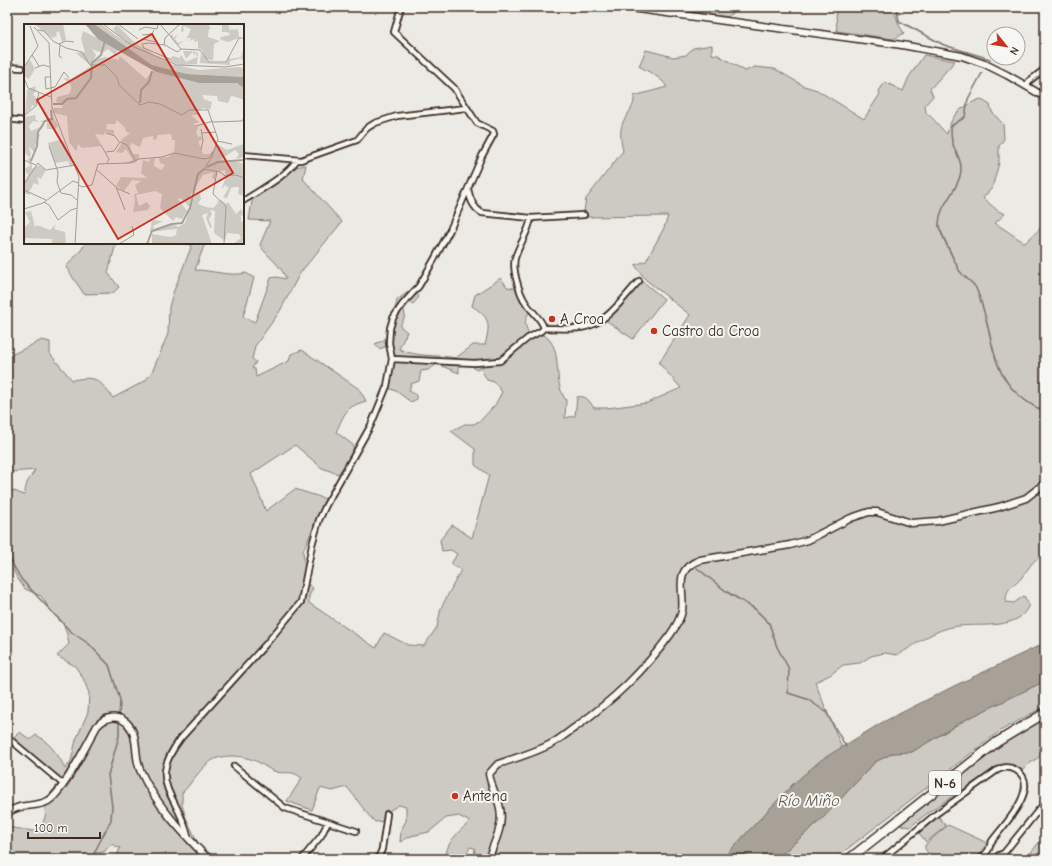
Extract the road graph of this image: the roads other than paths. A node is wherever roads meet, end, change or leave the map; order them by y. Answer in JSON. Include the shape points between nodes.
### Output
{"nodes":[{"id":1,"x":401,"y":7,"type":"edge"},
{"id":2,"x":623,"y":7,"type":"edge"},
{"id":3,"x":7,"y":67,"type":"edge"},
{"id":4,"x":22,"y":68,"type":"dead end"},
{"id":5,"x":1045,"y":69,"type":"edge"},
{"id":6,"x":1026,"y":86,"type":"junction"},
{"id":7,"x":1045,"y":97,"type":"edge"},
{"id":8,"x":466,"y":108,"type":"junction"},
{"id":9,"x":7,"y":119,"type":"edge"},
{"id":10,"x":24,"y":122,"type":"edge"},
{"id":11,"x":244,"y":155,"type":"edge"},
{"id":12,"x":297,"y":160,"type":"junction"},
{"id":13,"x":468,"y":189,"type":"junction"},
{"id":14,"x":244,"y":200,"type":"edge"},
{"id":15,"x":584,"y":215,"type":"dead end"},
{"id":16,"x":531,"y":218,"type":"junction"},
{"id":17,"x":639,"y":281,"type":"dead end"},
{"id":18,"x":544,"y":328,"type":"junction"},
{"id":19,"x":392,"y":359,"type":"junction"},
{"id":20,"x":1045,"y":483,"type":"edge"},
{"id":21,"x":1045,"y":713,"type":"edge"},
{"id":22,"x":7,"y":737,"type":"edge"},
{"id":23,"x":234,"y":766,"type":"dead end"},
{"id":24,"x":63,"y":784,"type":"junction"},
{"id":25,"x":1045,"y":802,"type":"edge"},
{"id":26,"x":7,"y":813,"type":"edge"},
{"id":27,"x":387,"y":814,"type":"dead end"},
{"id":28,"x":328,"y":822,"type":"junction"},
{"id":29,"x":356,"y":831,"type":"dead end"},
{"id":30,"x":188,"y":836,"type":"junction"},
{"id":31,"x":999,"y":855,"type":"dead end"},
{"id":32,"x":208,"y":859,"type":"edge"},
{"id":33,"x":302,"y":859,"type":"edge"},
{"id":34,"x":378,"y":859,"type":"edge"},
{"id":35,"x":488,"y":859,"type":"edge"},
{"id":36,"x":848,"y":859,"type":"edge"},
{"id":37,"x":882,"y":859,"type":"edge"},
{"id":38,"x":981,"y":859,"type":"edge"}],
"edges":[{"from":1,"to":8,"type":"street","via":[[394,32],[454,88]]},
{"from":2,"to":6,"type":"street","via":[[902,45],[962,56],[985,64]]},
{"from":3,"to":4,"type":"street"},
{"from":5,"to":6,"type":"street"},
{"from":6,"to":7,"type":"street"},
{"from":8,"to":12,"type":"street","via":[[397,116],[375,123],[357,140]]},
{"from":8,"to":13,"type":"street","via":[[477,123],[494,134]]},
{"from":9,"to":10,"type":"street"},
{"from":11,"to":12,"type":"street"},
{"from":12,"to":14,"type":"street","via":[[286,172]]},
{"from":13,"to":16,"type":"street","via":[[472,203],[482,213]]},
{"from":13,"to":19,"type":"street","via":[[419,286],[393,318],[389,343]]},
{"from":15,"to":16,"type":"street"},
{"from":16,"to":18,"type":"street","via":[[514,266],[524,301]]},
{"from":17,"to":18,"type":"street","via":[[595,324],[584,327]]},
{"from":18,"to":19,"type":"street","via":[[500,361],[475,363]]},
{"from":19,"to":30,"type":"street","via":[[387,386],[372,425],[319,520],[301,602],[181,738],[166,762],[164,782]]},
{"from":20,"to":35,"type":"street","via":[[1026,498],[999,507],[920,523],[869,512],[851,518],[808,540],[700,560],[688,565],[681,581],[682,611],[678,625],[618,695],[550,744],[498,764],[489,774],[501,817],[501,826]]},
{"from":21,"to":36,"type":"highway","number":"N-6","via":[[997,742]]},
{"from":22,"to":24,"type":"street"},
{"from":23,"to":28,"type":"street","via":[[285,808]]},
{"from":24,"to":26,"type":"street","via":[[49,801],[19,806]]},
{"from":24,"to":30,"type":"street","via":[[97,726],[104,720],[122,720],[134,734],[140,771],[159,803]]},
{"from":25,"to":31,"type":"street"},
{"from":27,"to":34,"type":"street"},
{"from":28,"to":29,"type":"street"},
{"from":28,"to":33,"type":"street","via":[[321,836]]},
{"from":30,"to":32,"type":"street"},
{"from":37,"to":38,"type":"street","via":[[936,814],[996,771],[1002,768],[1013,769],[1018,771],[1024,781],[1024,793],[1015,813],[991,842]]}]}
